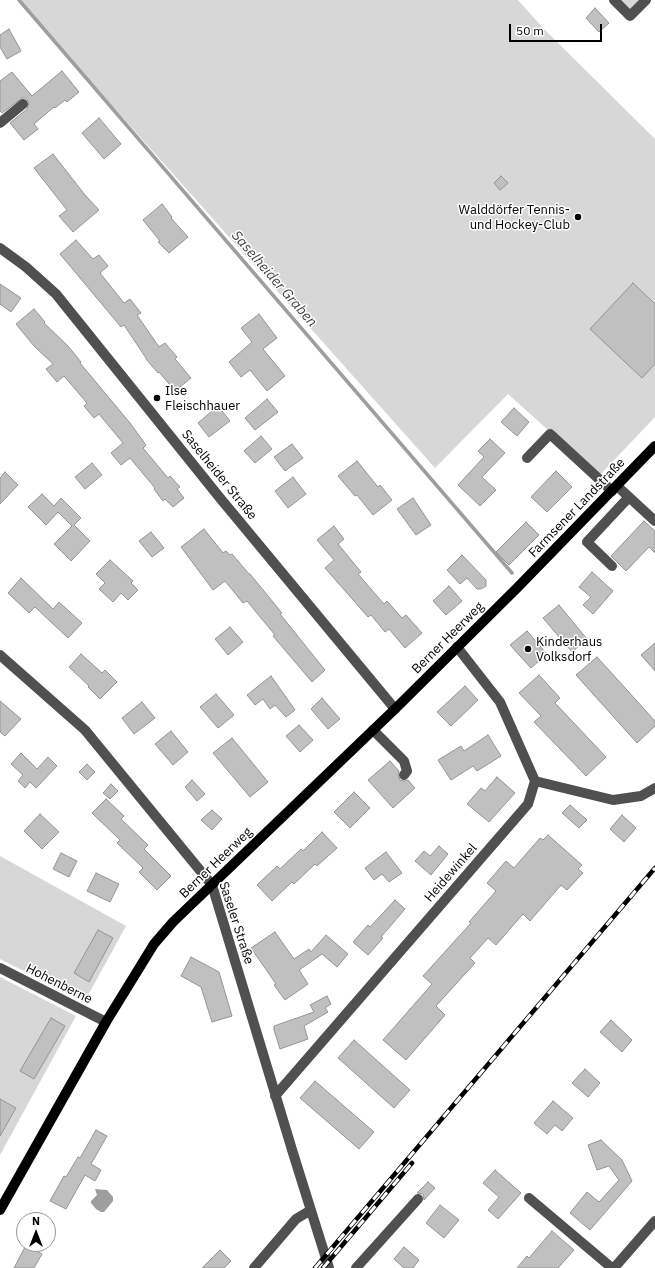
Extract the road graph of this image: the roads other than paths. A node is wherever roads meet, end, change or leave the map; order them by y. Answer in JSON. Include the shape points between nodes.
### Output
{"nodes":[{"id":1,"x":614,"y":0,"type":"edge"},
{"id":2,"x":646,"y":0,"type":"edge"},
{"id":3,"x":23,"y":104,"type":"dead end"},
{"id":4,"x":0,"y":123,"type":"edge"},
{"id":5,"x":0,"y":248,"type":"edge"},
{"id":6,"x":655,"y":446,"type":"edge"},
{"id":7,"x":527,"y":458,"type":"dead end"},
{"id":8,"x":614,"y":488,"type":"junction"},
{"id":9,"x":629,"y":497,"type":"junction"},
{"id":10,"x":655,"y":521,"type":"edge"},
{"id":11,"x":612,"y":566,"type":"dead end"},
{"id":12,"x":517,"y":588,"type":"joint"},
{"id":13,"x":457,"y":647,"type":"junction"},
{"id":14,"x":0,"y":655,"type":"edge"},
{"id":15,"x":395,"y":709,"type":"junction"},
{"id":16,"x":373,"y":730,"type":"junction"},
{"id":17,"x":404,"y":775,"type":"dead end"},
{"id":18,"x":535,"y":781,"type":"junction"},
{"id":19,"x":655,"y":788,"type":"edge"},
{"id":20,"x":212,"y":885,"type":"junction"},
{"id":21,"x":0,"y":968,"type":"edge"},
{"id":22,"x":106,"y":1022,"type":"junction"},
{"id":23,"x":275,"y":1096,"type":"junction"},
{"id":24,"x":529,"y":1198,"type":"dead end"},
{"id":25,"x":418,"y":1199,"type":"dead end"},
{"id":26,"x":0,"y":1210,"type":"edge"},
{"id":27,"x":311,"y":1210,"type":"junction"},
{"id":28,"x":655,"y":1221,"type":"edge"},
{"id":29,"x":254,"y":1268,"type":"edge"},
{"id":30,"x":329,"y":1268,"type":"edge"},
{"id":31,"x":356,"y":1268,"type":"edge"},
{"id":32,"x":613,"y":1268,"type":"edge"}],
"edges":[{"from":1,"to":2,"type":"street","via":[[630,16]]},
{"from":3,"to":4,"type":"street"},
{"from":5,"to":15,"type":"street","name":"Saselheider Straße","via":[[56,294]]},
{"from":6,"to":8,"type":"main road","name":"Farmsener Landstraße"},
{"from":7,"to":8,"type":"street","via":[[550,434]]},
{"from":8,"to":9,"type":"street"},
{"from":8,"to":12,"type":"main road","name":"Farmsener Landstraße"},
{"from":9,"to":10,"type":"street"},
{"from":9,"to":11,"type":"street","via":[[587,542]]},
{"from":12,"to":13,"type":"main road","name":"Berner Heerweg"},
{"from":13,"to":15,"type":"main road","name":"Berner Heerweg"},
{"from":13,"to":18,"type":"street","via":[[500,702]]},
{"from":14,"to":20,"type":"street","name":"Saseler Straße","via":[[85,730]]},
{"from":15,"to":16,"type":"main road","name":"Berner Heerweg"},
{"from":16,"to":17,"type":"street","via":[[404,761],[407,771]]},
{"from":16,"to":20,"type":"main road","name":"Berner Heerweg"},
{"from":18,"to":19,"type":"street","via":[[613,800],[641,796]]},
{"from":18,"to":23,"type":"street","name":"Heidewinkel","via":[[528,804]]},
{"from":20,"to":22,"type":"main road","name":"Berner Heerweg","via":[[172,922],[154,944]]},
{"from":20,"to":23,"type":"street","name":"Saseler Straße"},
{"from":21,"to":22,"type":"street","name":"Hohenberne"},
{"from":22,"to":26,"type":"main road","name":"Berner Heerweg"},
{"from":23,"to":27,"type":"street","name":"Saseler Straße"},
{"from":24,"to":32,"type":"street"},
{"from":25,"to":31,"type":"street"},
{"from":27,"to":29,"type":"street","via":[[296,1219]]},
{"from":27,"to":30,"type":"street","name":"Saseler Straße"},
{"from":28,"to":32,"type":"street"}]}
